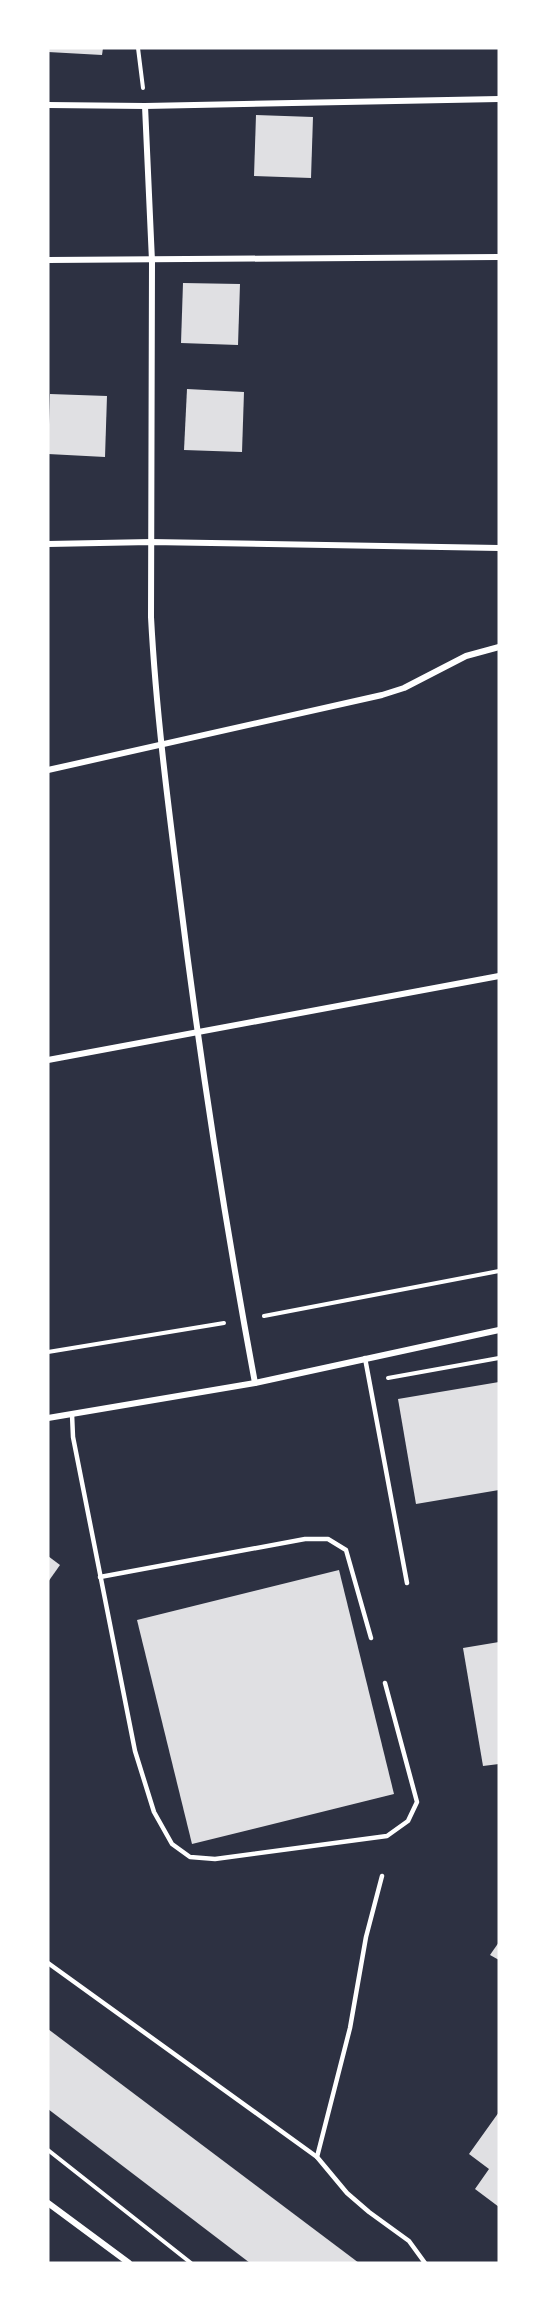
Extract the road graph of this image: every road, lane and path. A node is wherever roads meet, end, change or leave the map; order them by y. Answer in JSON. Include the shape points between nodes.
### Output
{"nodes":[{"id":1,"x":138,"y":48,"type":"edge"},
{"id":2,"x":499,"y":99,"type":"edge"},
{"id":3,"x":48,"y":105,"type":"edge"},
{"id":4,"x":145,"y":106,"type":"junction"},
{"id":5,"x":499,"y":257,"type":"edge"},
{"id":6,"x":48,"y":260,"type":"edge"},
{"id":7,"x":152,"y":261,"type":"junction"},
{"id":8,"x":151,"y":542,"type":"junction"},
{"id":9,"x":48,"y":544,"type":"edge"},
{"id":10,"x":499,"y":548,"type":"edge"},
{"id":11,"x":499,"y":647,"type":"edge"},
{"id":12,"x":160,"y":743,"type":"junction"},
{"id":13,"x":48,"y":770,"type":"edge"},
{"id":14,"x":499,"y":976,"type":"edge"},
{"id":15,"x":196,"y":1032,"type":"junction"},
{"id":16,"x":48,"y":1059,"type":"edge"},
{"id":17,"x":499,"y":1271,"type":"edge"},
{"id":18,"x":243,"y":1320,"type":"junction"},
{"id":19,"x":499,"y":1330,"type":"edge"},
{"id":20,"x":48,"y":1352,"type":"edge"},
{"id":21,"x":365,"y":1358,"type":"junction"},
{"id":22,"x":255,"y":1383,"type":"junction"},
{"id":23,"x":72,"y":1414,"type":"junction"},
{"id":24,"x":48,"y":1418,"type":"edge"},
{"id":25,"x":100,"y":1577,"type":"junction"},
{"id":26,"x":407,"y":1582,"type":"dead end"},
{"id":27,"x":370,"y":1638,"type":"dead end"},
{"id":28,"x":385,"y":1683,"type":"dead end"},
{"id":29,"x":382,"y":1876,"type":"dead end"},
{"id":30,"x":48,"y":1963,"type":"edge"},
{"id":31,"x":48,"y":2150,"type":"edge"},
{"id":32,"x":317,"y":2157,"type":"junction"},
{"id":33,"x":49,"y":2205,"type":"edge"},
{"id":34,"x":129,"y":2263,"type":"edge"},
{"id":35,"x":191,"y":2263,"type":"edge"},
{"id":36,"x":425,"y":2263,"type":"edge"}],
"edges":[{"from":1,"to":4,"type":"path"},
{"from":2,"to":4,"type":"street"},
{"from":3,"to":4,"type":"street"},
{"from":4,"to":7,"type":"street"},
{"from":5,"to":7,"type":"street"},
{"from":6,"to":7,"type":"street"},
{"from":7,"to":8,"type":"street"},
{"from":8,"to":9,"type":"street"},
{"from":8,"to":10,"type":"street"},
{"from":8,"to":12,"type":"street","via":[[151,617]]},
{"from":11,"to":12,"type":"street","via":[[466,656],[393,692]]},
{"from":12,"to":13,"type":"street"},
{"from":12,"to":15,"type":"street"},
{"from":14,"to":15,"type":"street"},
{"from":15,"to":16,"type":"street"},
{"from":15,"to":18,"type":"street"},
{"from":17,"to":18,"type":"path"},
{"from":18,"to":20,"type":"path"},
{"from":18,"to":22,"type":"street"},
{"from":19,"to":21,"type":"street"},
{"from":21,"to":22,"type":"street"},
{"from":21,"to":26,"type":"lane"},
{"from":22,"to":23,"type":"street"},
{"from":23,"to":24,"type":"street"},
{"from":23,"to":25,"type":"lane"},
{"from":25,"to":27,"type":"lane","via":[[305,1539],[328,1539],[345,1550]]},
{"from":25,"to":28,"type":"lane","via":[[135,1751],[154,1812],[172,1844],[190,1857],[215,1859],[387,1836],[408,1821],[417,1802]]},
{"from":29,"to":32,"type":"lane","via":[[366,1937],[350,2028]]},
{"from":30,"to":32,"type":"lane"},
{"from":31,"to":35,"type":"path"},
{"from":32,"to":36,"type":"lane","via":[[347,2193],[410,2241]]},
{"from":33,"to":34,"type":"street"}]}
